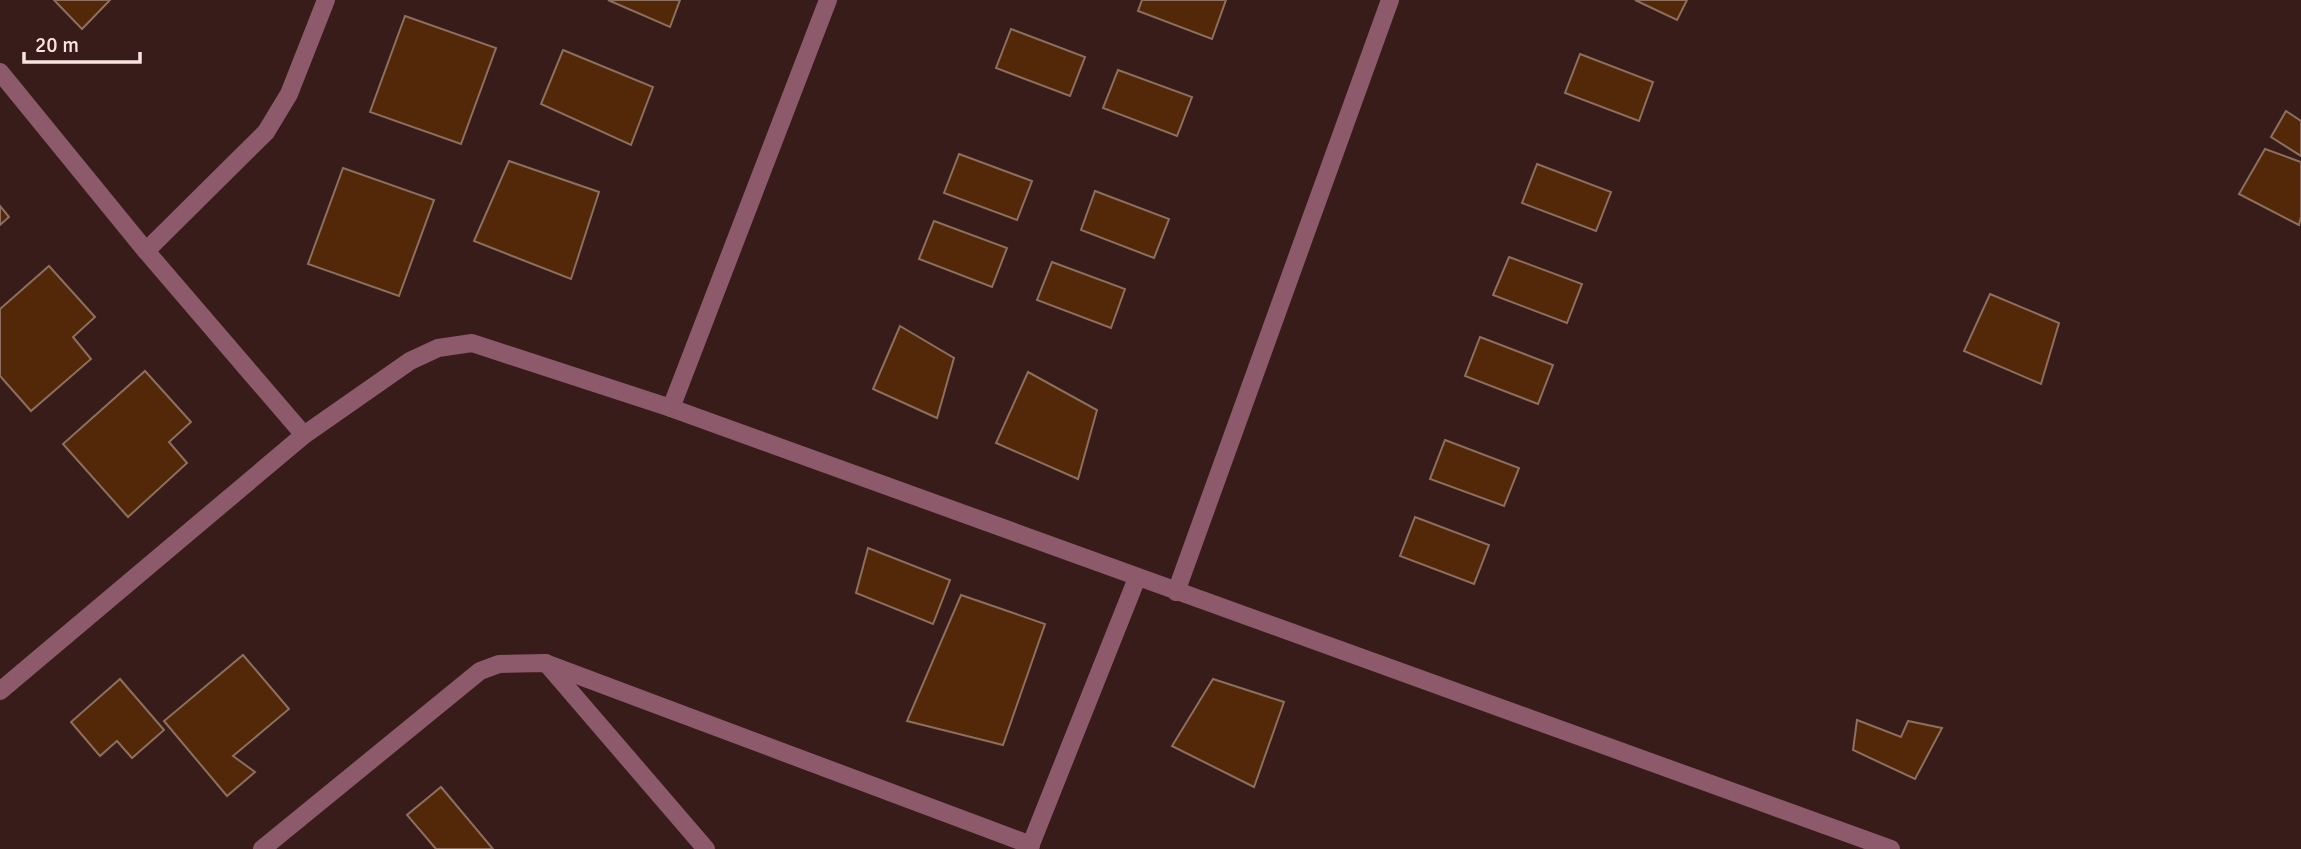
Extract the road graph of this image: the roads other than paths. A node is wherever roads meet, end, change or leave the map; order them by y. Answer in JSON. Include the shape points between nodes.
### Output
{"nodes":[{"id":1,"x":326,"y":0,"type":"edge"},
{"id":2,"x":828,"y":0,"type":"edge"},
{"id":3,"x":1390,"y":0,"type":"edge"},
{"id":4,"x":0,"y":72,"type":"edge"},
{"id":5,"x":146,"y":251,"type":"junction"},
{"id":6,"x":671,"y":408,"type":"junction"},
{"id":7,"x":304,"y":435,"type":"junction"},
{"id":8,"x":1137,"y":578,"type":"junction"},
{"id":9,"x":1177,"y":593,"type":"junction"},
{"id":10,"x":545,"y":663,"type":"junction"},
{"id":11,"x":0,"y":691,"type":"edge"},
{"id":12,"x":1854,"y":842,"type":"edge"},
{"id":13,"x":1030,"y":847,"type":"edge"},
{"id":14,"x":262,"y":849,"type":"edge"},
{"id":15,"x":706,"y":849,"type":"edge"},
{"id":16,"x":1891,"y":849,"type":"edge"}],
"edges":[{"from":1,"to":5,"type":"street","via":[[289,94],[266,132]]},
{"from":2,"to":6,"type":"street"},
{"from":3,"to":9,"type":"street"},
{"from":4,"to":5,"type":"street"},
{"from":5,"to":7,"type":"street"},
{"from":6,"to":7,"type":"street","via":[[472,342],[438,348],[410,361]]},
{"from":6,"to":8,"type":"street"},
{"from":7,"to":11,"type":"street"},
{"from":8,"to":9,"type":"street"},
{"from":8,"to":13,"type":"street"},
{"from":9,"to":12,"type":"street"},
{"from":10,"to":13,"type":"street"},
{"from":10,"to":14,"type":"street","via":[[499,664],[480,671]]},
{"from":10,"to":15,"type":"street"},
{"from":12,"to":16,"type":"street"}]}
